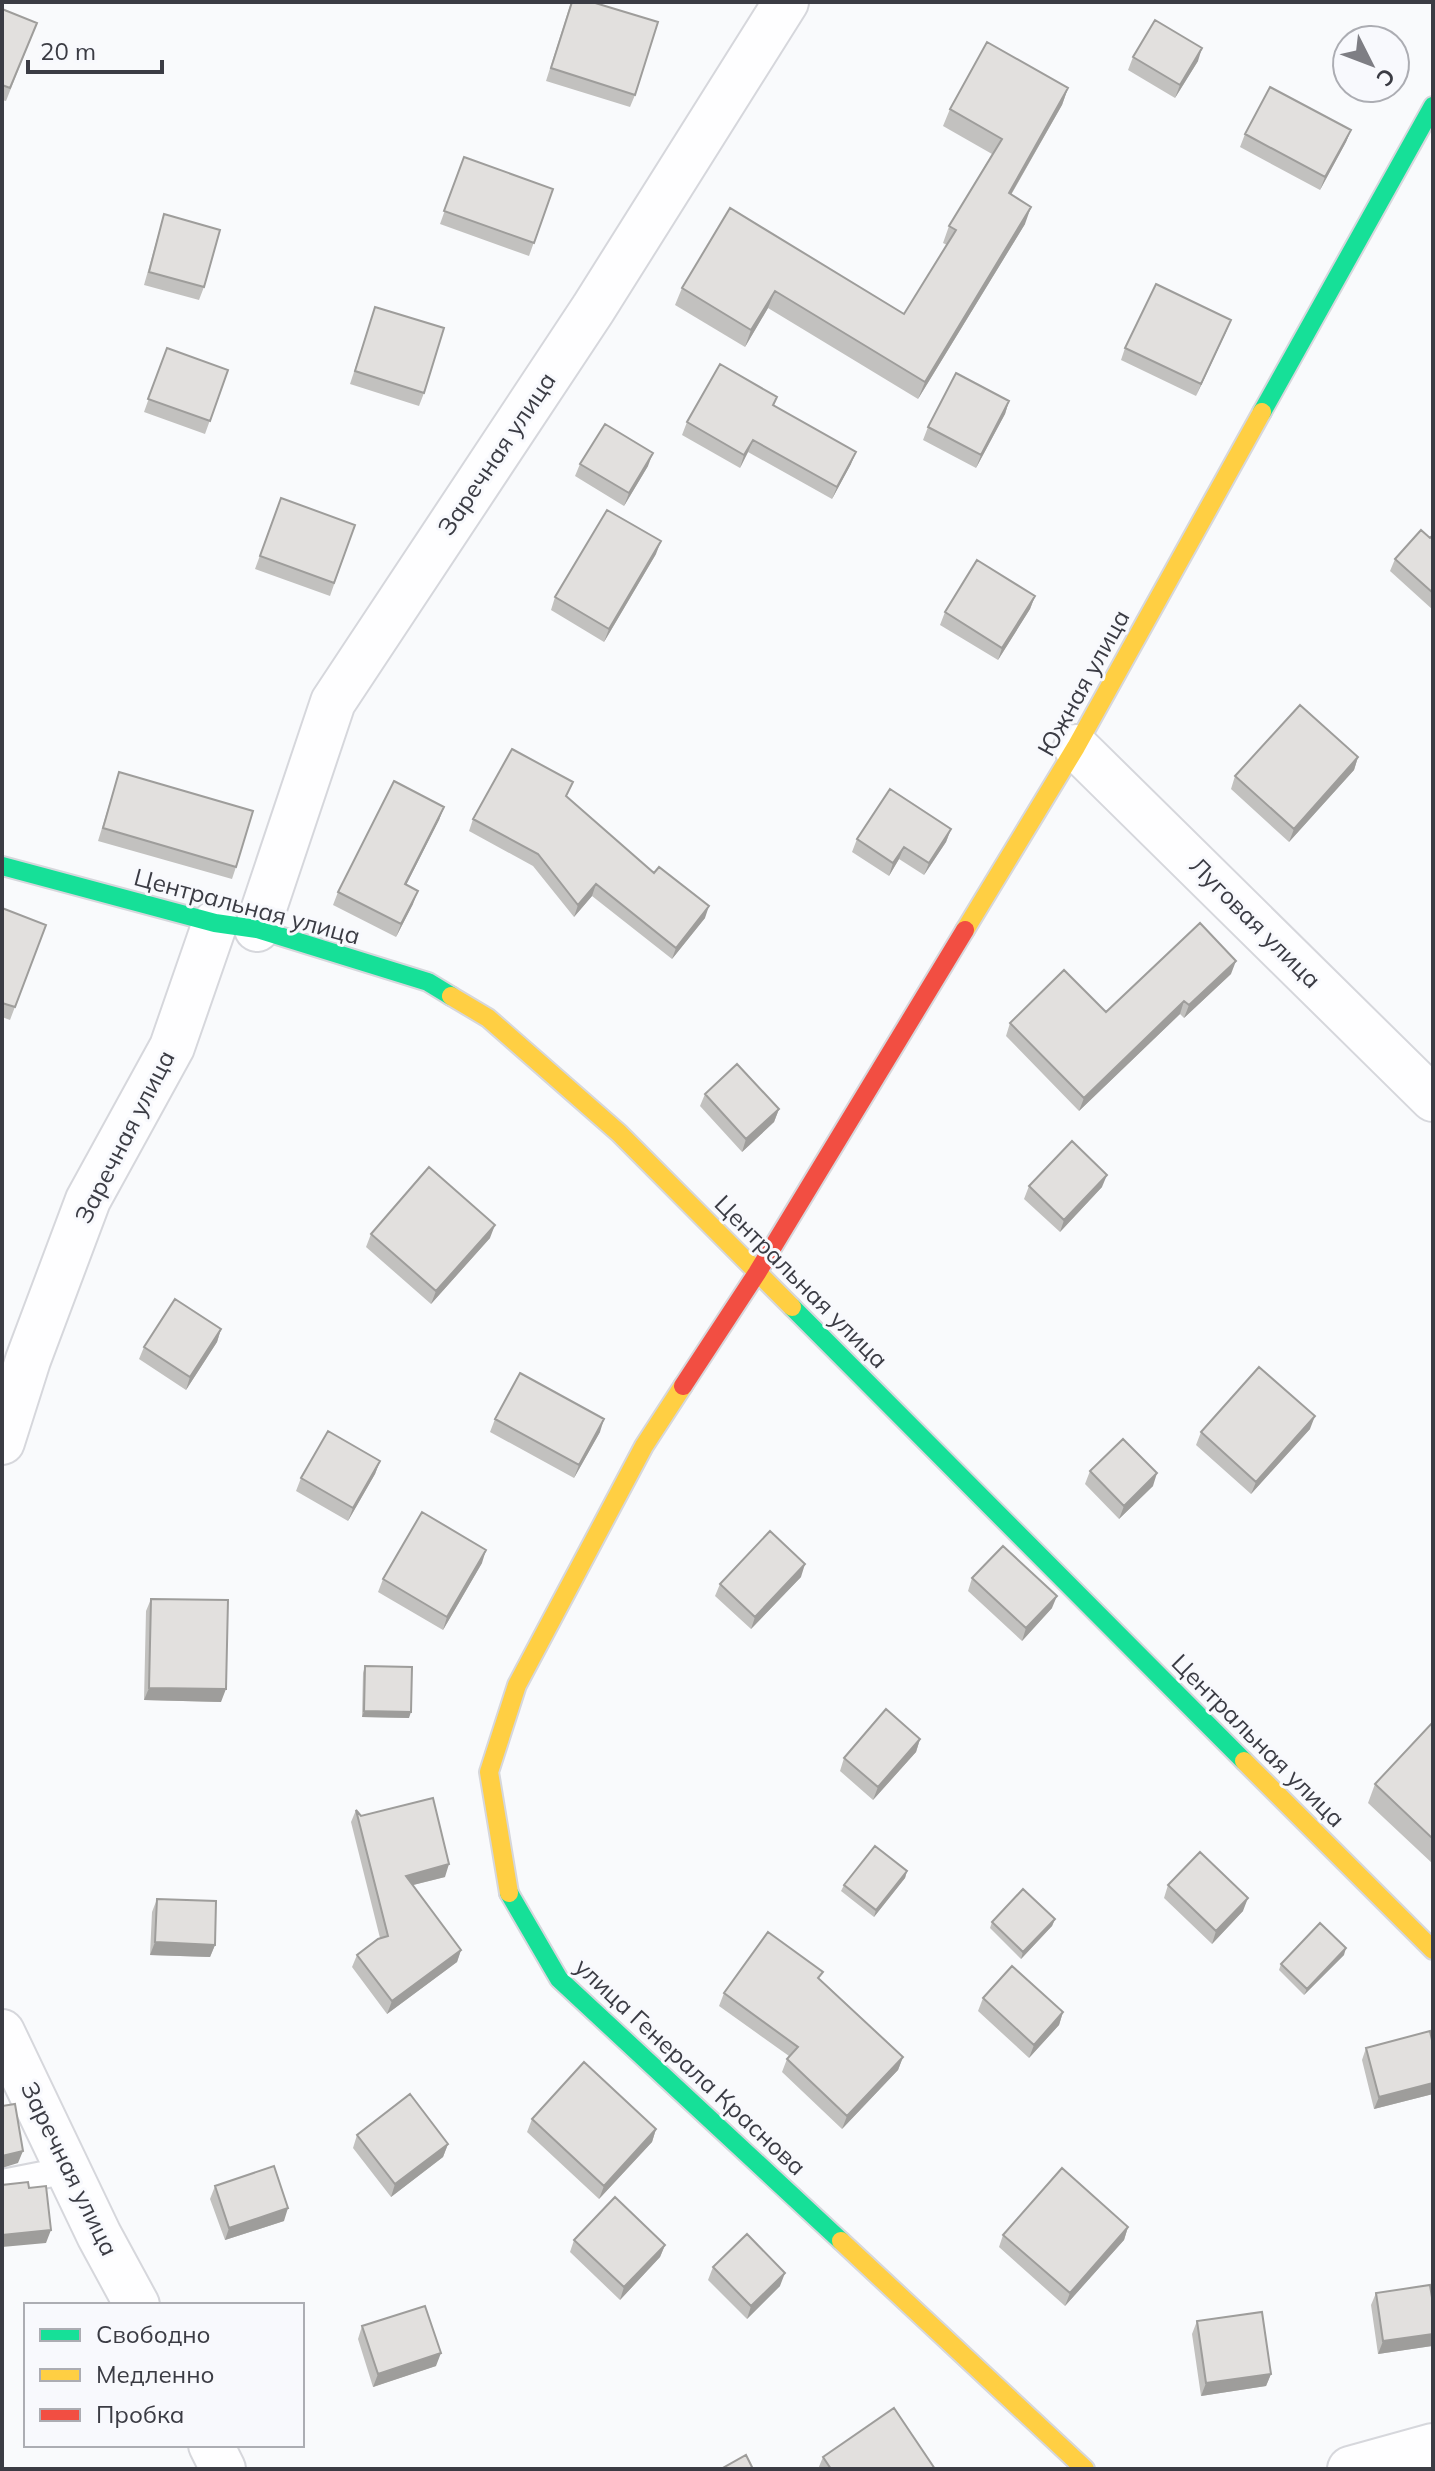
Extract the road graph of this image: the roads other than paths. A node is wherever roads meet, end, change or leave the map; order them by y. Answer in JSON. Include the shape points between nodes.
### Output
{"nodes":[{"id":1,"x":786,"y":2,"type":"edge"},
{"id":2,"x":1433,"y":107,"type":"edge"},
{"id":3,"x":1076,"y":747,"type":"junction"},
{"id":4,"x":2,"y":866,"type":"edge"},
{"id":5,"x":236,"y":926,"type":"junction"},
{"id":6,"x":1433,"y":1099,"type":"edge"},
{"id":7,"x":757,"y":1273,"type":"junction"},
{"id":8,"x":2,"y":1442,"type":"edge"},
{"id":9,"x":1433,"y":1950,"type":"edge"},
{"id":10,"x":2,"y":2032,"type":"edge"},
{"id":11,"x":68,"y":2170,"type":"junction"},
{"id":12,"x":2,"y":2183,"type":"edge"},
{"id":13,"x":136,"y":2303,"type":"edge"},
{"id":14,"x":1433,"y":2446,"type":"edge"},
{"id":15,"x":212,"y":2447,"type":"edge"},
{"id":16,"x":223,"y":2469,"type":"edge"},
{"id":17,"x":1085,"y":2469,"type":"edge"},
{"id":18,"x":1350,"y":2469,"type":"edge"}],
"edges":[{"from":1,"to":5,"type":"street","name":"Заречная улица","via":[[593,309],[333,702]]},
{"from":2,"to":3,"type":"street","name":"Южная улица"},
{"from":3,"to":6,"type":"street","name":"Луговая улица"},
{"from":3,"to":7,"type":"street","name":"Южная улица"},
{"from":4,"to":5,"type":"street","name":"Центральная улица"},
{"from":5,"to":7,"type":"street","name":"Центральная улица","via":[[428,982],[488,1018],[619,1133]]},
{"from":5,"to":8,"type":"street","name":"Заречная улица","via":[[88,1200]]},
{"from":7,"to":9,"type":"street","name":"Центральная улица"},
{"from":7,"to":17,"type":"street","name":"улица Генерала Краснова","via":[[644,1446],[517,1685],[489,1772],[509,1894],[559,1979]]},
{"from":10,"to":11,"type":"street","name":"Заречная улица"},
{"from":11,"to":12,"type":"lane"},
{"from":11,"to":13,"type":"street","name":"Заречная улица"},
{"from":14,"to":18,"type":"street"},
{"from":15,"to":16,"type":"street"}]}
